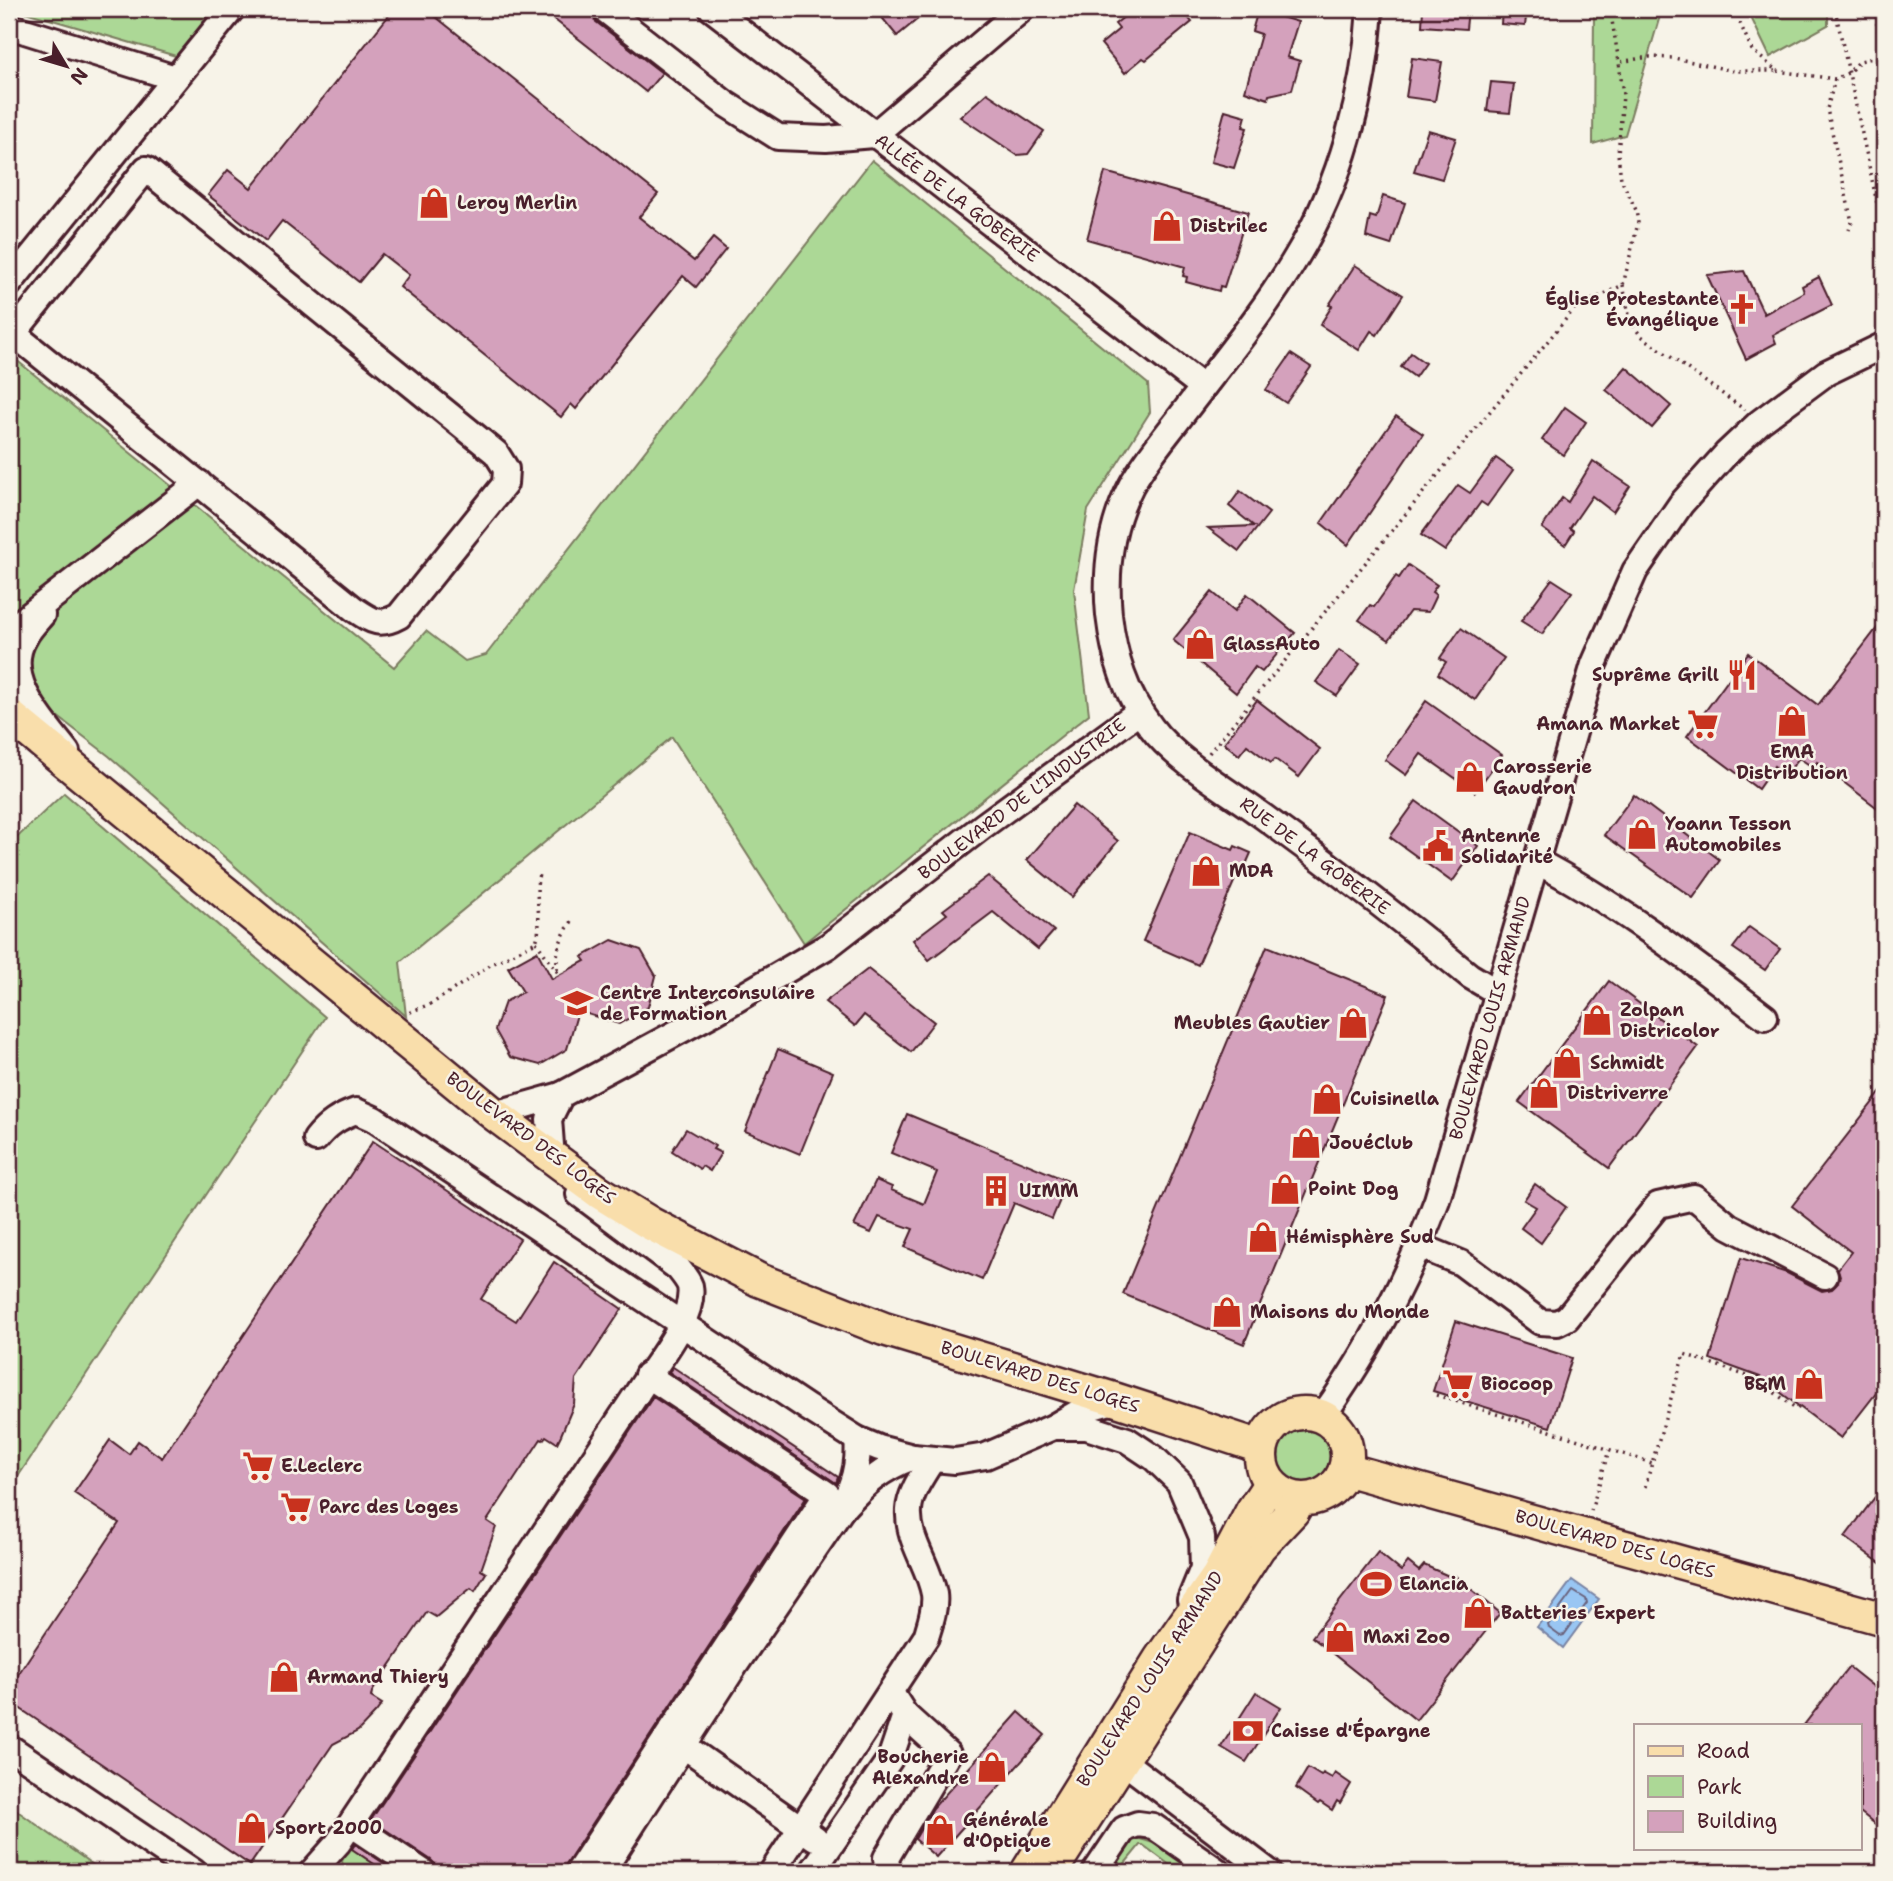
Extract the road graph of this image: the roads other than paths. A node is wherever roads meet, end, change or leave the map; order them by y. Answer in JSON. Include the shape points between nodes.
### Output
{"nodes":[{"id":1,"x":232,"y":9,"type":"edge"},
{"id":2,"x":604,"y":9,"type":"edge"},
{"id":3,"x":712,"y":9,"type":"edge"},
{"id":4,"x":1022,"y":9,"type":"edge"},
{"id":5,"x":1370,"y":9,"type":"edge"},
{"id":6,"x":9,"y":26,"type":"edge"},
{"id":7,"x":175,"y":78,"type":"junction"},
{"id":8,"x":874,"y":135,"type":"junction"},
{"id":9,"x":9,"y":284,"type":"edge"},
{"id":10,"x":11,"y":332,"type":"edge"},
{"id":11,"x":1884,"y":345,"type":"edge"},
{"id":12,"x":1203,"y":387,"type":"junction"},
{"id":13,"x":198,"y":483,"type":"junction"},
{"id":14,"x":72,"y":582,"type":"junction"},
{"id":15,"x":9,"y":631,"type":"edge"},
{"id":16,"x":1140,"y":711,"type":"junction"},
{"id":17,"x":9,"y":715,"type":"edge"},
{"id":18,"x":89,"y":781,"type":"junction"},
{"id":19,"x":1536,"y":861,"type":"junction"},
{"id":20,"x":1497,"y":992,"type":"junction"},
{"id":21,"x":1765,"y":1017,"type":"dead end"},
{"id":22,"x":561,"y":1095,"type":"junction"},
{"id":23,"x":494,"y":1114,"type":"junction"},
{"id":24,"x":316,"y":1139,"type":"dead end"},
{"id":25,"x":552,"y":1158,"type":"junction"},
{"id":26,"x":1420,"y":1246,"type":"junction"},
{"id":27,"x":1825,"y":1276,"type":"dead end"},
{"id":28,"x":682,"y":1323,"type":"junction"},
{"id":29,"x":648,"y":1375,"type":"junction"},
{"id":30,"x":1117,"y":1400,"type":"junction"},
{"id":31,"x":1322,"y":1417,"type":"junction"},
{"id":32,"x":1053,"y":1427,"type":"junction"},
{"id":33,"x":857,"y":1439,"type":"junction"},
{"id":34,"x":1261,"y":1447,"type":"junction"},
{"id":35,"x":923,"y":1459,"type":"junction"},
{"id":36,"x":1345,"y":1469,"type":"junction"},
{"id":37,"x":1270,"y":1484,"type":"junction"},
{"id":38,"x":1298,"y":1499,"type":"junction"},
{"id":39,"x":842,"y":1509,"type":"junction"},
{"id":40,"x":1884,"y":1619,"type":"edge"},
{"id":41,"x":1160,"y":1660,"type":"junction"},
{"id":42,"x":891,"y":1693,"type":"junction"},
{"id":43,"x":905,"y":1716,"type":"junction"},
{"id":44,"x":684,"y":1746,"type":"junction"},
{"id":45,"x":9,"y":1747,"type":"edge"},
{"id":46,"x":1124,"y":1762,"type":"junction"},
{"id":47,"x":802,"y":1829,"type":"junction"},
{"id":48,"x":344,"y":1833,"type":"junction"},
{"id":49,"x":828,"y":1847,"type":"junction"},
{"id":50,"x":614,"y":1868,"type":"edge"},
{"id":51,"x":194,"y":1872,"type":"edge"},
{"id":52,"x":312,"y":1872,"type":"edge"},
{"id":53,"x":336,"y":1872,"type":"edge"},
{"id":54,"x":423,"y":1872,"type":"edge"},
{"id":55,"x":578,"y":1872,"type":"edge"},
{"id":56,"x":772,"y":1872,"type":"edge"},
{"id":57,"x":812,"y":1872,"type":"edge"},
{"id":58,"x":888,"y":1872,"type":"edge"},
{"id":59,"x":1027,"y":1872,"type":"edge"},
{"id":60,"x":1051,"y":1872,"type":"edge"},
{"id":61,"x":1095,"y":1872,"type":"edge"},
{"id":62,"x":1219,"y":1872,"type":"edge"},
{"id":63,"x":1269,"y":1872,"type":"edge"}],
"edges":[{"from":1,"to":7,"type":"street"},
{"from":2,"to":8,"type":"street","via":[[726,104],[778,137]]},
{"from":3,"to":8,"type":"street","name":"ALLÉE DE LA GOBERIE"},
{"from":4,"to":8,"type":"street"},
{"from":5,"to":12,"type":"street","name":"BOULEVARD DE L'INDUSTRIE","via":[[1359,92],[1325,204],[1263,311]]},
{"from":6,"to":7,"type":"street"},
{"from":7,"to":9,"type":"street"},
{"from":8,"to":12,"type":"street","name":"ALLÉE DE LA GOBERIE"},
{"from":10,"to":13,"type":"street"},
{"from":10,"to":13,"type":"street","via":[[146,169],[496,453],[506,469],[505,484],[399,616],[386,623],[354,609]]},
{"from":11,"to":19,"type":"street","name":"BOULEVARD LOUIS ARMAND","via":[[1826,373],[1760,422],[1681,504],[1635,571],[1594,664]]},
{"from":12,"to":16,"type":"street","name":"BOULEVARD DE L'INDUSTRIE","via":[[1130,488],[1107,566],[1115,656]]},
{"from":13,"to":14,"type":"street"},
{"from":14,"to":15,"type":"street"},
{"from":14,"to":18,"type":"street","via":[[24,637],[17,674],[30,702]]},
{"from":16,"to":20,"type":"street","name":"RUE DE LA GOBERIE","via":[[1162,740],[1196,768]]},
{"from":16,"to":22,"type":"street","name":"BOULEVARD DE L'INDUSTRIE","via":[[828,946]]},
{"from":17,"to":18,"type":"main road","name":"BOULEVARD DES LOGES"},
{"from":18,"to":23,"type":"main road","name":"BOULEVARD DES LOGES"},
{"from":19,"to":20,"type":"street","name":"BOULEVARD LOUIS ARMAND"},
{"from":19,"to":21,"type":"street","via":[[1647,929]]},
{"from":20,"to":26,"type":"street","name":"BOULEVARD LOUIS ARMAND"},
{"from":22,"to":23,"type":"street","name":"BOULEVARD DE L'INDUSTRIE"},
{"from":22,"to":25,"type":"street","via":[[549,1119]]},
{"from":23,"to":25,"type":"main road","name":"BOULEVARD DES LOGES"},
{"from":23,"to":28,"type":"street","via":[[549,1170],[678,1268],[690,1284],[690,1304]]},
{"from":24,"to":28,"type":"street","via":[[338,1117],[356,1111],[374,1119]]},
{"from":25,"to":30,"type":"main road","name":"BOULEVARD DES LOGES","via":[[651,1224],[760,1280],[884,1329]]},
{"from":26,"to":27,"type":"street","via":[[1461,1263],[1540,1322],[1557,1323],[1567,1318],[1658,1205],[1694,1197],[1729,1226]]},
{"from":26,"to":31,"type":"street","name":"BOULEVARD LOUIS ARMAND","via":[[1381,1324]]},
{"from":28,"to":29,"type":"street"},
{"from":28,"to":33,"type":"street"},
{"from":29,"to":48,"type":"street"},
{"from":29,"to":55,"type":"street","via":[[827,1494]]},
{"from":30,"to":32,"type":"street","via":[[1082,1409]]},
{"from":30,"to":34,"type":"main road","name":"BOULEVARD DES LOGES"},
{"from":31,"to":34,"type":"main road","via":[[1297,1413],[1284,1418],[1266,1435]]},
{"from":31,"to":36,"type":"main road","via":[[1341,1433]]},
{"from":32,"to":35,"type":"street","via":[[986,1456],[955,1461]]},
{"from":32,"to":41,"type":"street","via":[[1087,1427],[1127,1440],[1179,1482],[1202,1537],[1203,1568]]},
{"from":33,"to":35,"type":"street"},
{"from":33,"to":39,"type":"street","via":[[855,1479]]},
{"from":34,"to":37,"type":"main road","via":[[1260,1460]]},
{"from":35,"to":39,"type":"street","via":[[891,1466]]},
{"from":35,"to":42,"type":"street","via":[[909,1510],[913,1540],[934,1596],[932,1618],[918,1651]]},
{"from":36,"to":38,"type":"main road","via":[[1327,1493]]},
{"from":36,"to":40,"type":"main road","name":"BOULEVARD DES LOGES"},
{"from":37,"to":38,"type":"main road"},
{"from":37,"to":41,"type":"main road","name":"BOULEVARD LOUIS ARMAND","via":[[1218,1576]]},
{"from":38,"to":46,"type":"main road","name":"BOULEVARD LOUIS ARMAND","via":[[1293,1511],[1259,1547]]},
{"from":39,"to":44,"type":"street"},
{"from":41,"to":59,"type":"main road","name":"BOULEVARD LOUIS ARMAND"},
{"from":42,"to":43,"type":"street"},
{"from":42,"to":47,"type":"street"},
{"from":43,"to":49,"type":"street","via":[[890,1759]]},
{"from":43,"to":58,"type":"street","via":[[948,1754],[886,1858]]},
{"from":44,"to":47,"type":"street"},
{"from":44,"to":50,"type":"street"},
{"from":45,"to":51,"type":"street"},
{"from":46,"to":60,"type":"main road","name":"BOULEVARD LOUIS ARMAND"},
{"from":46,"to":63,"type":"street"},
{"from":47,"to":49,"type":"street"},
{"from":47,"to":56,"type":"street"},
{"from":48,"to":52,"type":"street"},
{"from":48,"to":53,"type":"street"},
{"from":48,"to":54,"type":"street"},
{"from":49,"to":57,"type":"street"},
{"from":61,"to":62,"type":"street","via":[[1124,1829],[1138,1824],[1153,1826]]}]}
